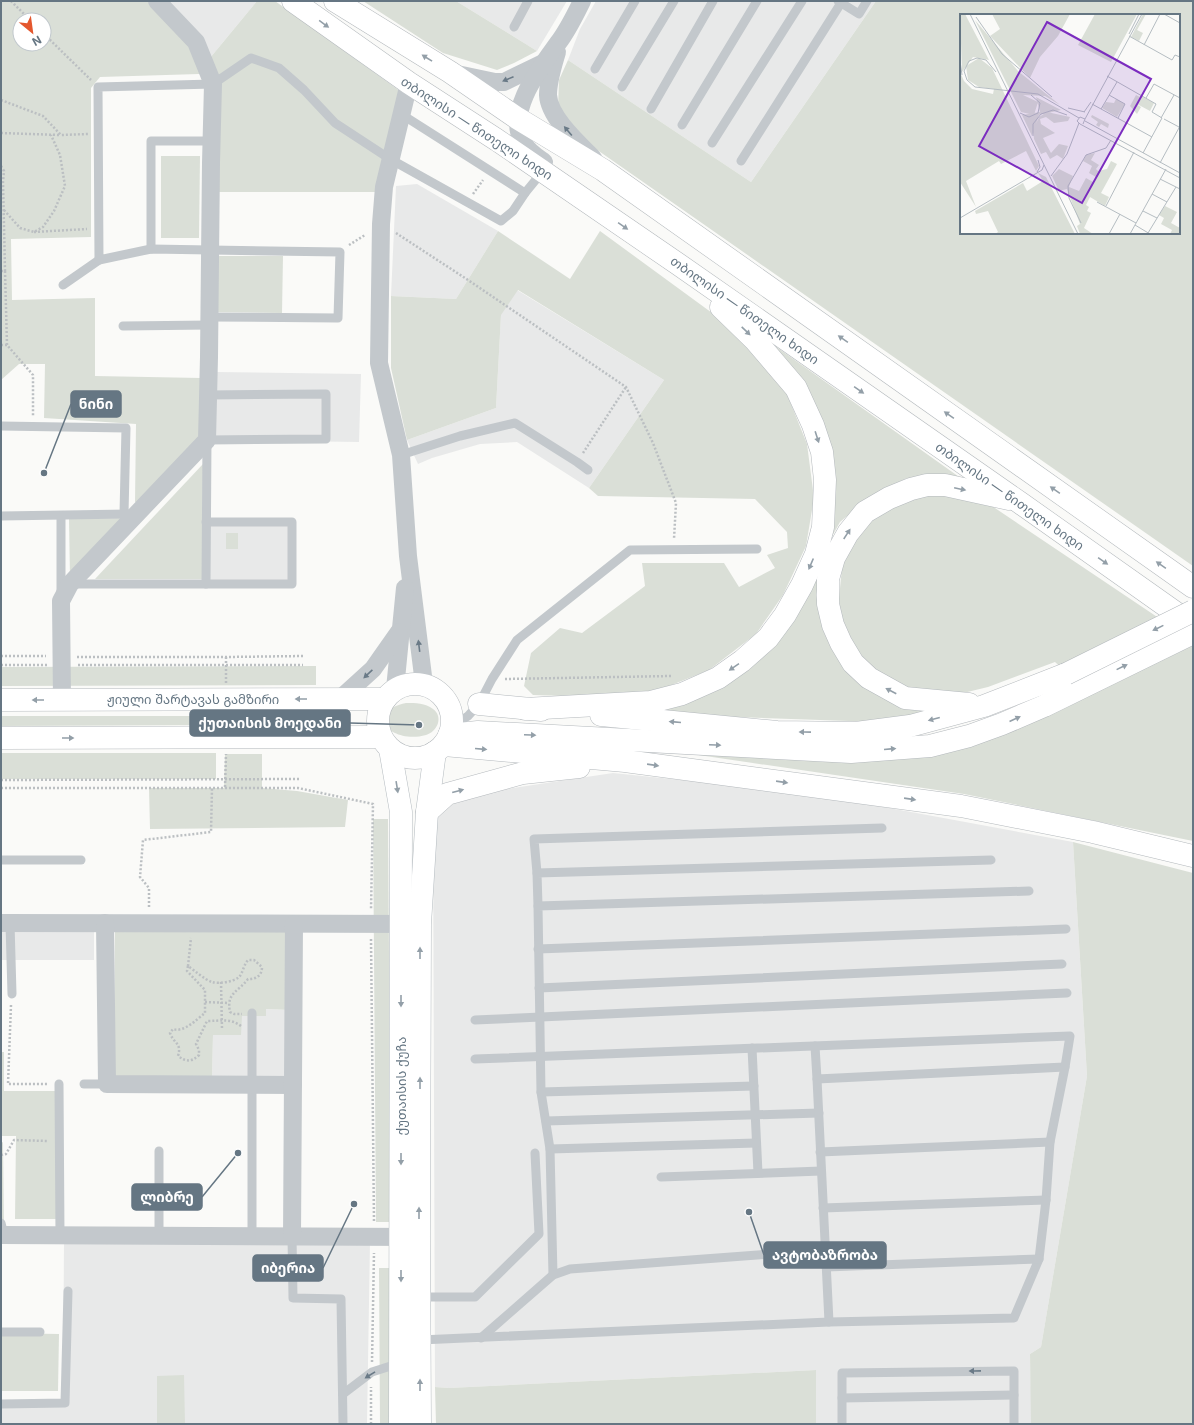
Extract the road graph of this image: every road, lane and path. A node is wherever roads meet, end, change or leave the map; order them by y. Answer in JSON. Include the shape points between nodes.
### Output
{"nodes":[{"id":1,"x":11,"y":1,"type":"edge"},
{"id":2,"x":157,"y":1,"type":"edge"},
{"id":3,"x":293,"y":1,"type":"edge"},
{"id":4,"x":335,"y":1,"type":"edge"},
{"id":5,"x":528,"y":1,"type":"edge"},
{"id":6,"x":582,"y":1,"type":"edge"},
{"id":7,"x":635,"y":1,"type":"edge"},
{"id":8,"x":674,"y":1,"type":"edge"},
{"id":9,"x":713,"y":1,"type":"edge"},
{"id":10,"x":757,"y":1,"type":"edge"},
{"id":11,"x":802,"y":1,"type":"edge"},
{"id":12,"x":867,"y":1,"type":"edge"},
{"id":13,"x":840,"y":2,"type":"edge"},
{"id":14,"x":22,"y":12,"type":"edge"},
{"id":15,"x":514,"y":27,"type":"dead end"},
{"id":16,"x":52,"y":42,"type":"edge"},
{"id":17,"x":559,"y":42,"type":"junction"},
{"id":18,"x":543,"y":63,"type":"junction"},
{"id":19,"x":595,"y":69,"type":"dead end"},
{"id":20,"x":450,"y":72,"type":"junction"},
{"id":21,"x":213,"y":84,"type":"junction"},
{"id":22,"x":409,"y":84,"type":"junction"},
{"id":23,"x":98,"y":87,"type":"junction"},
{"id":24,"x":622,"y":87,"type":"dead end"},
{"id":25,"x":1,"y":100,"type":"edge"},
{"id":26,"x":651,"y":108,"type":"dead end"},
{"id":27,"x":401,"y":114,"type":"junction"},
{"id":28,"x":517,"y":118,"type":"junction"},
{"id":29,"x":682,"y":125,"type":"dead end"},
{"id":30,"x":1,"y":133,"type":"edge"},
{"id":31,"x":98,"y":133,"type":"junction"},
{"id":32,"x":51,"y":135,"type":"junction"},
{"id":33,"x":61,"y":135,"type":"junction"},
{"id":34,"x":212,"y":141,"type":"junction"},
{"id":35,"x":712,"y":143,"type":"dead end"},
{"id":36,"x":390,"y":159,"type":"junction"},
{"id":37,"x":741,"y":161,"type":"dead end"},
{"id":38,"x":1,"y":166,"type":"edge"},
{"id":39,"x":490,"y":170,"type":"junction"},
{"id":40,"x":603,"y":170,"type":"junction"},
{"id":41,"x":543,"y":171,"type":"junction"},
{"id":42,"x":2,"y":183,"type":"edge"},
{"id":43,"x":525,"y":193,"type":"junction"},
{"id":44,"x":467,"y":202,"type":"junction"},
{"id":45,"x":591,"y":204,"type":"junction"},
{"id":46,"x":4,"y":210,"type":"junction"},
{"id":47,"x":381,"y":224,"type":"junction"},
{"id":48,"x":98,"y":228,"type":"junction"},
{"id":49,"x":34,"y":232,"type":"junction"},
{"id":50,"x":151,"y":249,"type":"junction"},
{"id":51,"x":210,"y":250,"type":"junction"},
{"id":52,"x":340,"y":252,"type":"junction"},
{"id":53,"x":99,"y":260,"type":"junction"},
{"id":54,"x":678,"y":264,"type":"junction"},
{"id":55,"x":1,"y":271,"type":"edge"},
{"id":56,"x":5,"y":271,"type":"junction"},
{"id":57,"x":63,"y":285,"type":"dead end"},
{"id":58,"x":210,"y":321,"type":"junction"},
{"id":59,"x":123,"y":326,"type":"dead end"},
{"id":60,"x":1,"y":345,"type":"edge"},
{"id":61,"x":7,"y":345,"type":"junction"},
{"id":62,"x":626,"y":387,"type":"junction"},
{"id":63,"x":208,"y":395,"type":"junction"},
{"id":64,"x":1,"y":426,"type":"edge"},
{"id":65,"x":34,"y":427,"type":"junction"},
{"id":66,"x":207,"y":440,"type":"junction"},
{"id":67,"x":401,"y":455,"type":"junction"},
{"id":68,"x":577,"y":462,"type":"junction"},
{"id":69,"x":588,"y":470,"type":"dead end"},
{"id":70,"x":1019,"y":502,"type":"junction"},
{"id":71,"x":131,"y":514,"type":"junction"},
{"id":72,"x":1,"y":516,"type":"edge"},
{"id":73,"x":61,"y":516,"type":"junction"},
{"id":74,"x":206,"y":522,"type":"junction"},
{"id":75,"x":757,"y":549,"type":"dead end"},
{"id":76,"x":674,"y":550,"type":"junction"},
{"id":77,"x":408,"y":556,"type":"junction"},
{"id":78,"x":70,"y":584,"type":"junction"},
{"id":79,"x":206,"y":584,"type":"junction"},
{"id":80,"x":1193,"y":587,"type":"edge"},
{"id":81,"x":61,"y":601,"type":"junction"},
{"id":82,"x":1193,"y":611,"type":"edge"},
{"id":83,"x":1193,"y":625,"type":"edge"},
{"id":84,"x":400,"y":631,"type":"junction"},
{"id":85,"x":1193,"y":633,"type":"edge"},
{"id":86,"x":1,"y":656,"type":"edge"},
{"id":87,"x":304,"y":656,"type":"dead end"},
{"id":88,"x":62,"y":661,"type":"junction"},
{"id":89,"x":1,"y":665,"type":"edge"},
{"id":90,"x":303,"y":665,"type":"dead end"},
{"id":91,"x":671,"y":676,"type":"dead end"},
{"id":92,"x":492,"y":679,"type":"junction"},
{"id":93,"x":424,"y":684,"type":"junction"},
{"id":94,"x":390,"y":694,"type":"junction"},
{"id":95,"x":340,"y":699,"type":"junction"},
{"id":96,"x":1,"y":700,"type":"edge"},
{"id":97,"x":62,"y":700,"type":"junction"},
{"id":98,"x":447,"y":702,"type":"junction"},
{"id":99,"x":479,"y":704,"type":"junction"},
{"id":100,"x":984,"y":706,"type":"junction"},
{"id":101,"x":525,"y":709,"type":"junction"},
{"id":102,"x":1,"y":738,"type":"edge"},
{"id":103,"x":445,"y":740,"type":"junction"},
{"id":104,"x":386,"y":743,"type":"junction"},
{"id":105,"x":625,"y":761,"type":"junction"},
{"id":106,"x":300,"y":779,"type":"dead end"},
{"id":107,"x":1,"y":780,"type":"edge"},
{"id":108,"x":1,"y":788,"type":"edge"},
{"id":109,"x":212,"y":788,"type":"junction"},
{"id":110,"x":427,"y":812,"type":"junction"},
{"id":111,"x":882,"y":828,"type":"dead end"},
{"id":112,"x":1193,"y":856,"type":"edge"},
{"id":113,"x":1,"y":860,"type":"edge"},
{"id":114,"x":81,"y":860,"type":"dead end"},
{"id":115,"x":991,"y":860,"type":"dead end"},
{"id":116,"x":537,"y":873,"type":"junction"},
{"id":117,"x":1029,"y":891,"type":"dead end"},
{"id":118,"x":538,"y":906,"type":"junction"},
{"id":119,"x":5,"y":923,"type":"edge"},
{"id":120,"x":105,"y":923,"type":"junction"},
{"id":121,"x":149,"y":924,"type":"junction"},
{"id":122,"x":192,"y":924,"type":"junction"},
{"id":123,"x":294,"y":924,"type":"junction"},
{"id":124,"x":371,"y":924,"type":"junction"},
{"id":125,"x":410,"y":924,"type":"junction"},
{"id":126,"x":1066,"y":929,"type":"dead end"},
{"id":127,"x":538,"y":949,"type":"junction"},
{"id":128,"x":1062,"y":964,"type":"dead end"},
{"id":129,"x":188,"y":966,"type":"junction"},
{"id":130,"x":221,"y":982,"type":"junction"},
{"id":131,"x":539,"y":988,"type":"junction"},
{"id":132,"x":1067,"y":993,"type":"dead end"},
{"id":133,"x":12,"y":994,"type":"joint"},
{"id":134,"x":205,"y":1002,"type":"junction"},
{"id":135,"x":222,"y":1003,"type":"junction"},
{"id":136,"x":229,"y":1003,"type":"junction"},
{"id":137,"x":252,"y":1013,"type":"joint"},
{"id":138,"x":540,"y":1018,"type":"junction"},
{"id":139,"x":476,"y":1020,"type":"dead end"},
{"id":140,"x":222,"y":1021,"type":"junction"},
{"id":141,"x":252,"y":1028,"type":"junction"},
{"id":142,"x":222,"y":1029,"type":"dead end"},
{"id":143,"x":815,"y":1046,"type":"junction"},
{"id":144,"x":752,"y":1048,"type":"junction"},
{"id":145,"x":540,"y":1056,"type":"junction"},
{"id":146,"x":475,"y":1059,"type":"dead end"},
{"id":147,"x":1066,"y":1067,"type":"junction"},
{"id":148,"x":817,"y":1079,"type":"junction"},
{"id":149,"x":59,"y":1084,"type":"joint"},
{"id":150,"x":84,"y":1084,"type":"dead end"},
{"id":151,"x":107,"y":1084,"type":"junction"},
{"id":152,"x":252,"y":1085,"type":"junction"},
{"id":153,"x":293,"y":1085,"type":"junction"},
{"id":154,"x":754,"y":1086,"type":"junction"},
{"id":155,"x":541,"y":1092,"type":"junction"},
{"id":156,"x":819,"y":1113,"type":"junction"},
{"id":157,"x":755,"y":1115,"type":"junction"},
{"id":158,"x":546,"y":1121,"type":"junction"},
{"id":159,"x":60,"y":1141,"type":"junction"},
{"id":160,"x":1050,"y":1142,"type":"junction"},
{"id":161,"x":756,"y":1143,"type":"junction"},
{"id":162,"x":550,"y":1149,"type":"junction"},
{"id":163,"x":159,"y":1151,"type":"dead end"},
{"id":164,"x":820,"y":1152,"type":"junction"},
{"id":165,"x":535,"y":1153,"type":"dead end"},
{"id":166,"x":1,"y":1154,"type":"edge"},
{"id":167,"x":821,"y":1171,"type":"junction"},
{"id":168,"x":758,"y":1173,"type":"junction"},
{"id":169,"x":661,"y":1177,"type":"dead end"},
{"id":170,"x":1046,"y":1200,"type":"junction"},
{"id":171,"x":823,"y":1208,"type":"junction"},
{"id":172,"x":2,"y":1231,"type":"edge"},
{"id":173,"x":60,"y":1236,"type":"junction"},
{"id":174,"x":159,"y":1236,"type":"junction"},
{"id":175,"x":252,"y":1236,"type":"junction"},
{"id":176,"x":292,"y":1236,"type":"junction"},
{"id":177,"x":374,"y":1236,"type":"junction"},
{"id":178,"x":410,"y":1237,"type":"junction"},
{"id":179,"x":825,"y":1250,"type":"junction"},
{"id":180,"x":1039,"y":1259,"type":"junction"},
{"id":181,"x":826,"y":1267,"type":"junction"},
{"id":182,"x":552,"y":1275,"type":"junction"},
{"id":183,"x":68,"y":1291,"type":"dead end"},
{"id":184,"x":419,"y":1297,"type":"junction"},
{"id":185,"x":829,"y":1322,"type":"junction"},
{"id":186,"x":1,"y":1332,"type":"edge"},
{"id":187,"x":40,"y":1332,"type":"dead end"},
{"id":188,"x":481,"y":1338,"type":"junction"},
{"id":189,"x":420,"y":1340,"type":"junction"},
{"id":190,"x":400,"y":1362,"type":"junction"},
{"id":191,"x":372,"y":1372,"type":"junction"},
{"id":192,"x":343,"y":1394,"type":"junction"},
{"id":193,"x":1014,"y":1395,"type":"junction"},
{"id":194,"x":842,"y":1398,"type":"junction"},
{"id":195,"x":1,"y":1404,"type":"edge"},
{"id":196,"x":343,"y":1424,"type":"edge"},
{"id":197,"x":371,"y":1424,"type":"edge"},
{"id":198,"x":400,"y":1424,"type":"edge"},
{"id":199,"x":420,"y":1424,"type":"edge"},
{"id":200,"x":842,"y":1424,"type":"edge"},
{"id":201,"x":1014,"y":1424,"type":"edge"}],
"edges":[{"from":1,"to":14,"type":"path"},
{"from":2,"to":21,"type":"street","via":[[196,42]]},
{"from":3,"to":22,"type":"main road","name":"თბილისი — წითელი ხიდი","one_way":true},
{"from":20,"to":4,"type":"main road","one_way":true},
{"from":5,"to":15,"type":"lane"},
{"from":6,"to":17,"type":"street"},
{"from":7,"to":19,"type":"lane"},
{"from":8,"to":24,"type":"lane"},
{"from":9,"to":26,"type":"lane"},
{"from":10,"to":29,"type":"lane"},
{"from":11,"to":35,"type":"lane"},
{"from":12,"to":13,"type":"lane","via":[[859,14]]},
{"from":13,"to":37,"type":"lane"},
{"from":16,"to":23,"type":"path"},
{"from":17,"to":18,"type":"street"},
{"from":40,"to":17,"type":"street","one_way":true,"via":[[551,109],[548,96],[549,81]]},
{"from":18,"to":20,"type":"street","one_way":true,"via":[[504,82],[478,80]]},
{"from":18,"to":28,"type":"street","via":[[523,99]]},
{"from":20,"to":28,"type":"main road"},
{"from":21,"to":23,"type":"lane"},
{"from":21,"to":34,"type":"street"},
{"from":21,"to":36,"type":"lane","via":[[251,58],[279,68],[335,122]]},
{"from":22,"to":27,"type":"street"},
{"from":22,"to":41,"type":"main road","name":"თბილისი — წითელი ხიდი"},
{"from":23,"to":31,"type":"lane"},
{"from":25,"to":33,"type":"path","via":[[43,116]]},
{"from":27,"to":36,"type":"street"},
{"from":27,"to":39,"type":"lane"},
{"from":28,"to":40,"type":"main road"},
{"from":28,"to":45,"type":"street","via":[[523,143],[530,152],[564,177]]},
{"from":30,"to":32,"type":"path"},
{"from":31,"to":33,"type":"path"},
{"from":31,"to":48,"type":"lane"},
{"from":32,"to":33,"type":"path"},
{"from":32,"to":49,"type":"path","via":[[60,156],[65,186],[54,211],[43,227]]},
{"from":34,"to":50,"type":"lane","via":[[151,141]]},
{"from":34,"to":51,"type":"street"},
{"from":36,"to":44,"type":"lane"},
{"from":36,"to":47,"type":"street","via":[[384,187]]},
{"from":38,"to":42,"type":"path","via":[[4,171]]},
{"from":39,"to":43,"type":"lane"},
{"from":39,"to":44,"type":"path"},
{"from":80,"to":40,"type":"main road","one_way":true},
{"from":41,"to":43,"type":"lane"},
{"from":41,"to":45,"type":"main road","name":"თბილისი — წითელი ხიდი"},
{"from":42,"to":46,"type":"path"},
{"from":43,"to":44,"type":"lane","via":[[513,211],[501,221]]},
{"from":45,"to":54,"type":"main road","name":"თბილისი — წითელი ხიდი","one_way":true},
{"from":46,"to":49,"type":"path","via":[[20,228]]},
{"from":46,"to":56,"type":"path"},
{"from":47,"to":52,"type":"path"},
{"from":47,"to":62,"type":"path"},
{"from":47,"to":67,"type":"street","via":[[379,363]]},
{"from":48,"to":49,"type":"path"},
{"from":48,"to":53,"type":"lane"},
{"from":50,"to":51,"type":"lane"},
{"from":50,"to":53,"type":"lane"},
{"from":51,"to":52,"type":"lane"},
{"from":51,"to":58,"type":"street"},
{"from":52,"to":58,"type":"lane","via":[[338,318]]},
{"from":53,"to":57,"type":"lane"},
{"from":54,"to":70,"type":"main road","name":"თბილისი — წითელი ხიდი","one_way":true},
{"from":54,"to":101,"type":"main road","one_way":true,"via":[[755,340],[796,388],[822,452],[826,480],[823,526],[816,554],[785,615],[768,638],[718,678],[682,694],[651,702]]},
{"from":55,"to":56,"type":"path"},
{"from":56,"to":61,"type":"path"},
{"from":58,"to":59,"type":"lane"},
{"from":58,"to":63,"type":"street"},
{"from":60,"to":61,"type":"path"},
{"from":61,"to":65,"type":"path","via":[[33,375]]},
{"from":62,"to":68,"type":"path"},
{"from":62,"to":76,"type":"path","via":[[653,443],[676,503]]},
{"from":63,"to":66,"type":"street"},
{"from":63,"to":66,"type":"lane","via":[[326,394],[326,439]]},
{"from":64,"to":65,"type":"lane"},
{"from":65,"to":71,"type":"lane","via":[[126,428]]},
{"from":66,"to":71,"type":"street"},
{"from":66,"to":74,"type":"lane"},
{"from":67,"to":68,"type":"lane","via":[[460,436],[516,423]]},
{"from":67,"to":77,"type":"street"},
{"from":68,"to":69,"type":"lane"},
{"from":70,"to":83,"type":"main road","name":"თბილისი — წითელი ხიდი","one_way":true},
{"from":100,"to":70,"type":"main road","one_way":true,"via":[[905,698],[869,678],[853,663],[833,625],[828,604],[828,579],[834,558],[848,532],[865,512],[911,489],[945,486]]},
{"from":71,"to":73,"type":"lane"},
{"from":71,"to":78,"type":"street"},
{"from":72,"to":73,"type":"lane"},
{"from":73,"to":81,"type":"lane"},
{"from":74,"to":79,"type":"lane"},
{"from":74,"to":79,"type":"lane","via":[[292,522],[292,584]]},
{"from":75,"to":76,"type":"lane"},
{"from":76,"to":92,"type":"lane","via":[[630,550],[517,640]]},
{"from":77,"to":84,"type":"street"},
{"from":93,"to":77,"type":"street","one_way":true},
{"from":78,"to":79,"type":"lane"},
{"from":78,"to":81,"type":"street"},
{"from":81,"to":88,"type":"street"},
{"from":82,"to":100,"type":"main road","one_way":true,"bridge":true,"via":[[1066,674]]},
{"from":84,"to":94,"type":"street"},
{"from":84,"to":95,"type":"street","one_way":true,"via":[[373,669]]},
{"from":103,"to":85,"type":"main road","one_way":true,"via":[[478,732],[835,752],[930,746],[969,736],[1044,706]]},
{"from":86,"to":88,"type":"path"},
{"from":87,"to":88,"type":"path"},
{"from":88,"to":89,"type":"path"},
{"from":88,"to":90,"type":"path"},
{"from":88,"to":97,"type":"street"},
{"from":91,"to":92,"type":"path"},
{"from":92,"to":99,"type":"lane"},
{"from":93,"to":94,"type":"main road","via":[[409,684]]},
{"from":93,"to":98,"type":"main road","via":[[441,694]]},
{"from":94,"to":95,"type":"main road","name":"ჟიული შარტავას გამზირი"},
{"from":94,"to":104,"type":"main road","via":[[380,707],[377,718],[378,728]]},
{"from":95,"to":97,"type":"main road","name":"ჟიული შარტავას გამზირი","one_way":true},
{"from":97,"to":96,"type":"main road","name":"ჟიული შარტავას გამზირი","one_way":true},
{"from":98,"to":99,"type":"main road"},
{"from":98,"to":103,"type":"main road","via":[[452,714]]},
{"from":99,"to":101,"type":"main road"},
{"from":99,"to":103,"type":"lane"},
{"from":100,"to":101,"type":"main road","one_way":true,"via":[[910,726],[856,733],[777,732]]},
{"from":102,"to":104,"type":"main road","one_way":true},
{"from":103,"to":104,"type":"main road","via":[[420,758],[404,757]]},
{"from":103,"to":105,"type":"main road","one_way":true},
{"from":103,"to":110,"type":"main road","name":"ქუთაისის ქუჩა"},
{"from":104,"to":125,"type":"main road","name":"ქუთაისის ქუჩა","one_way":true,"via":[[401,812]]},
{"from":110,"to":105,"type":"main road","one_way":true,"via":[[447,794],[524,773]]},
{"from":105,"to":112,"type":"main road","one_way":true,"via":[[961,806],[1093,832]]},
{"from":106,"to":107,"type":"path"},
{"from":108,"to":109,"type":"path"},
{"from":109,"to":121,"type":"path","via":[[211,832],[143,840],[140,877],[149,888]]},
{"from":109,"to":124,"type":"path","via":[[298,788],[373,804]]},
{"from":110,"to":125,"type":"main road","name":"ქუთაისის ქუჩა"},
{"from":111,"to":116,"type":"lane","via":[[534,838]]},
{"from":113,"to":114,"type":"lane"},
{"from":115,"to":116,"type":"lane"},
{"from":116,"to":118,"type":"lane"},
{"from":117,"to":118,"type":"lane"},
{"from":118,"to":127,"type":"lane"},
{"from":119,"to":120,"type":"street"},
{"from":119,"to":133,"type":"lane"},
{"from":120,"to":121,"type":"street"},
{"from":120,"to":151,"type":"street"},
{"from":121,"to":122,"type":"street"},
{"from":122,"to":123,"type":"street"},
{"from":122,"to":129,"type":"path"},
{"from":123,"to":124,"type":"street"},
{"from":123,"to":153,"type":"street"},
{"from":124,"to":125,"type":"street"},
{"from":124,"to":177,"type":"path"},
{"from":125,"to":178,"type":"main road","name":"ქუთაისის ქუჩა"},
{"from":126,"to":127,"type":"lane"},
{"from":127,"to":131,"type":"lane"},
{"from":128,"to":131,"type":"lane"},
{"from":129,"to":130,"type":"path","via":[[211,982]]},
{"from":129,"to":134,"type":"path","via":[[187,971],[205,990]]},
{"from":130,"to":135,"type":"path"},
{"from":130,"to":136,"type":"path","via":[[238,978],[248,960],[254,960],[262,967],[259,976],[248,979],[233,993]]},
{"from":131,"to":138,"type":"lane"},
{"from":132,"to":138,"type":"lane"},
{"from":133,"to":149,"type":"path","via":[[8,1084]]},
{"from":134,"to":135,"type":"path"},
{"from":134,"to":140,"type":"path","via":[[205,1013],[184,1028],[177,1031],[173,1029],[170,1034],[172,1040],[178,1043],[178,1056],[183,1060],[196,1059],[199,1056],[196,1044],[208,1021]]},
{"from":135,"to":136,"type":"path"},
{"from":135,"to":140,"type":"path"},
{"from":136,"to":137,"type":"path","via":[[230,1012],[234,1014]]},
{"from":137,"to":141,"type":"lane"},
{"from":138,"to":139,"type":"lane"},
{"from":138,"to":145,"type":"lane"},
{"from":140,"to":141,"type":"path","via":[[230,1020],[240,1026]]},
{"from":140,"to":142,"type":"path"},
{"from":141,"to":152,"type":"lane"},
{"from":143,"to":144,"type":"lane"},
{"from":143,"to":147,"type":"lane","via":[[1070,1036]]},
{"from":143,"to":148,"type":"lane"},
{"from":144,"to":145,"type":"lane"},
{"from":144,"to":154,"type":"lane"},
{"from":145,"to":146,"type":"lane"},
{"from":145,"to":155,"type":"lane"},
{"from":147,"to":148,"type":"lane"},
{"from":147,"to":160,"type":"lane"},
{"from":148,"to":156,"type":"lane"},
{"from":149,"to":159,"type":"lane"},
{"from":150,"to":151,"type":"lane"},
{"from":151,"to":152,"type":"street"},
{"from":152,"to":153,"type":"street"},
{"from":152,"to":175,"type":"lane"},
{"from":153,"to":176,"type":"street"},
{"from":154,"to":155,"type":"lane"},
{"from":154,"to":157,"type":"lane"},
{"from":155,"to":158,"type":"lane"},
{"from":156,"to":157,"type":"lane"},
{"from":156,"to":164,"type":"lane"},
{"from":157,"to":158,"type":"lane"},
{"from":157,"to":161,"type":"lane"},
{"from":158,"to":162,"type":"lane"},
{"from":159,"to":166,"type":"path","via":[[14,1140],[6,1154]]},
{"from":159,"to":173,"type":"lane"},
{"from":160,"to":164,"type":"lane"},
{"from":160,"to":170,"type":"lane"},
{"from":161,"to":162,"type":"lane"},
{"from":161,"to":168,"type":"lane"},
{"from":162,"to":182,"type":"lane"},
{"from":163,"to":174,"type":"lane"},
{"from":164,"to":167,"type":"lane"},
{"from":165,"to":184,"type":"lane","via":[[539,1234],[475,1297]]},
{"from":167,"to":168,"type":"lane"},
{"from":167,"to":171,"type":"lane"},
{"from":168,"to":169,"type":"lane"},
{"from":170,"to":171,"type":"lane"},
{"from":170,"to":180,"type":"lane"},
{"from":171,"to":179,"type":"lane"},
{"from":172,"to":173,"type":"street"},
{"from":173,"to":174,"type":"street"},
{"from":174,"to":175,"type":"street"},
{"from":175,"to":176,"type":"street"},
{"from":176,"to":177,"type":"street"},
{"from":176,"to":192,"type":"lane","via":[[293,1298],[341,1299]]},
{"from":177,"to":178,"type":"street"},
{"from":177,"to":191,"type":"path"},
{"from":178,"to":184,"type":"main road","name":"ქუთაისის ქუჩა"},
{"from":178,"to":190,"type":"main road","name":"ქუთაისის ქუჩა","one_way":true},
{"from":179,"to":181,"type":"lane"},
{"from":179,"to":182,"type":"lane","via":[[570,1269]]},
{"from":180,"to":181,"type":"lane"},
{"from":180,"to":185,"type":"lane","via":[[1014,1318]]},
{"from":181,"to":185,"type":"lane"},
{"from":182,"to":188,"type":"lane"},
{"from":183,"to":195,"type":"lane","via":[[65,1404]]},
{"from":184,"to":189,"type":"main road","name":"ქუთაისის ქუჩა"},
{"from":185,"to":188,"type":"lane"},
{"from":186,"to":187,"type":"lane"},
{"from":188,"to":189,"type":"lane"},
{"from":199,"to":189,"type":"main road","name":"ქუთაისის ქუჩა","one_way":true},
{"from":190,"to":191,"type":"lane"},
{"from":190,"to":198,"type":"main road","name":"ქუთაისის ქუჩა"},
{"from":191,"to":192,"type":"lane","one_way":true},
{"from":191,"to":197,"type":"path"},
{"from":192,"to":196,"type":"lane"},
{"from":193,"to":194,"type":"lane"},
{"from":193,"to":194,"type":"lane","one_way":true,"via":[[1014,1371],[842,1373]]},
{"from":193,"to":201,"type":"lane"},
{"from":194,"to":200,"type":"lane"}]}
